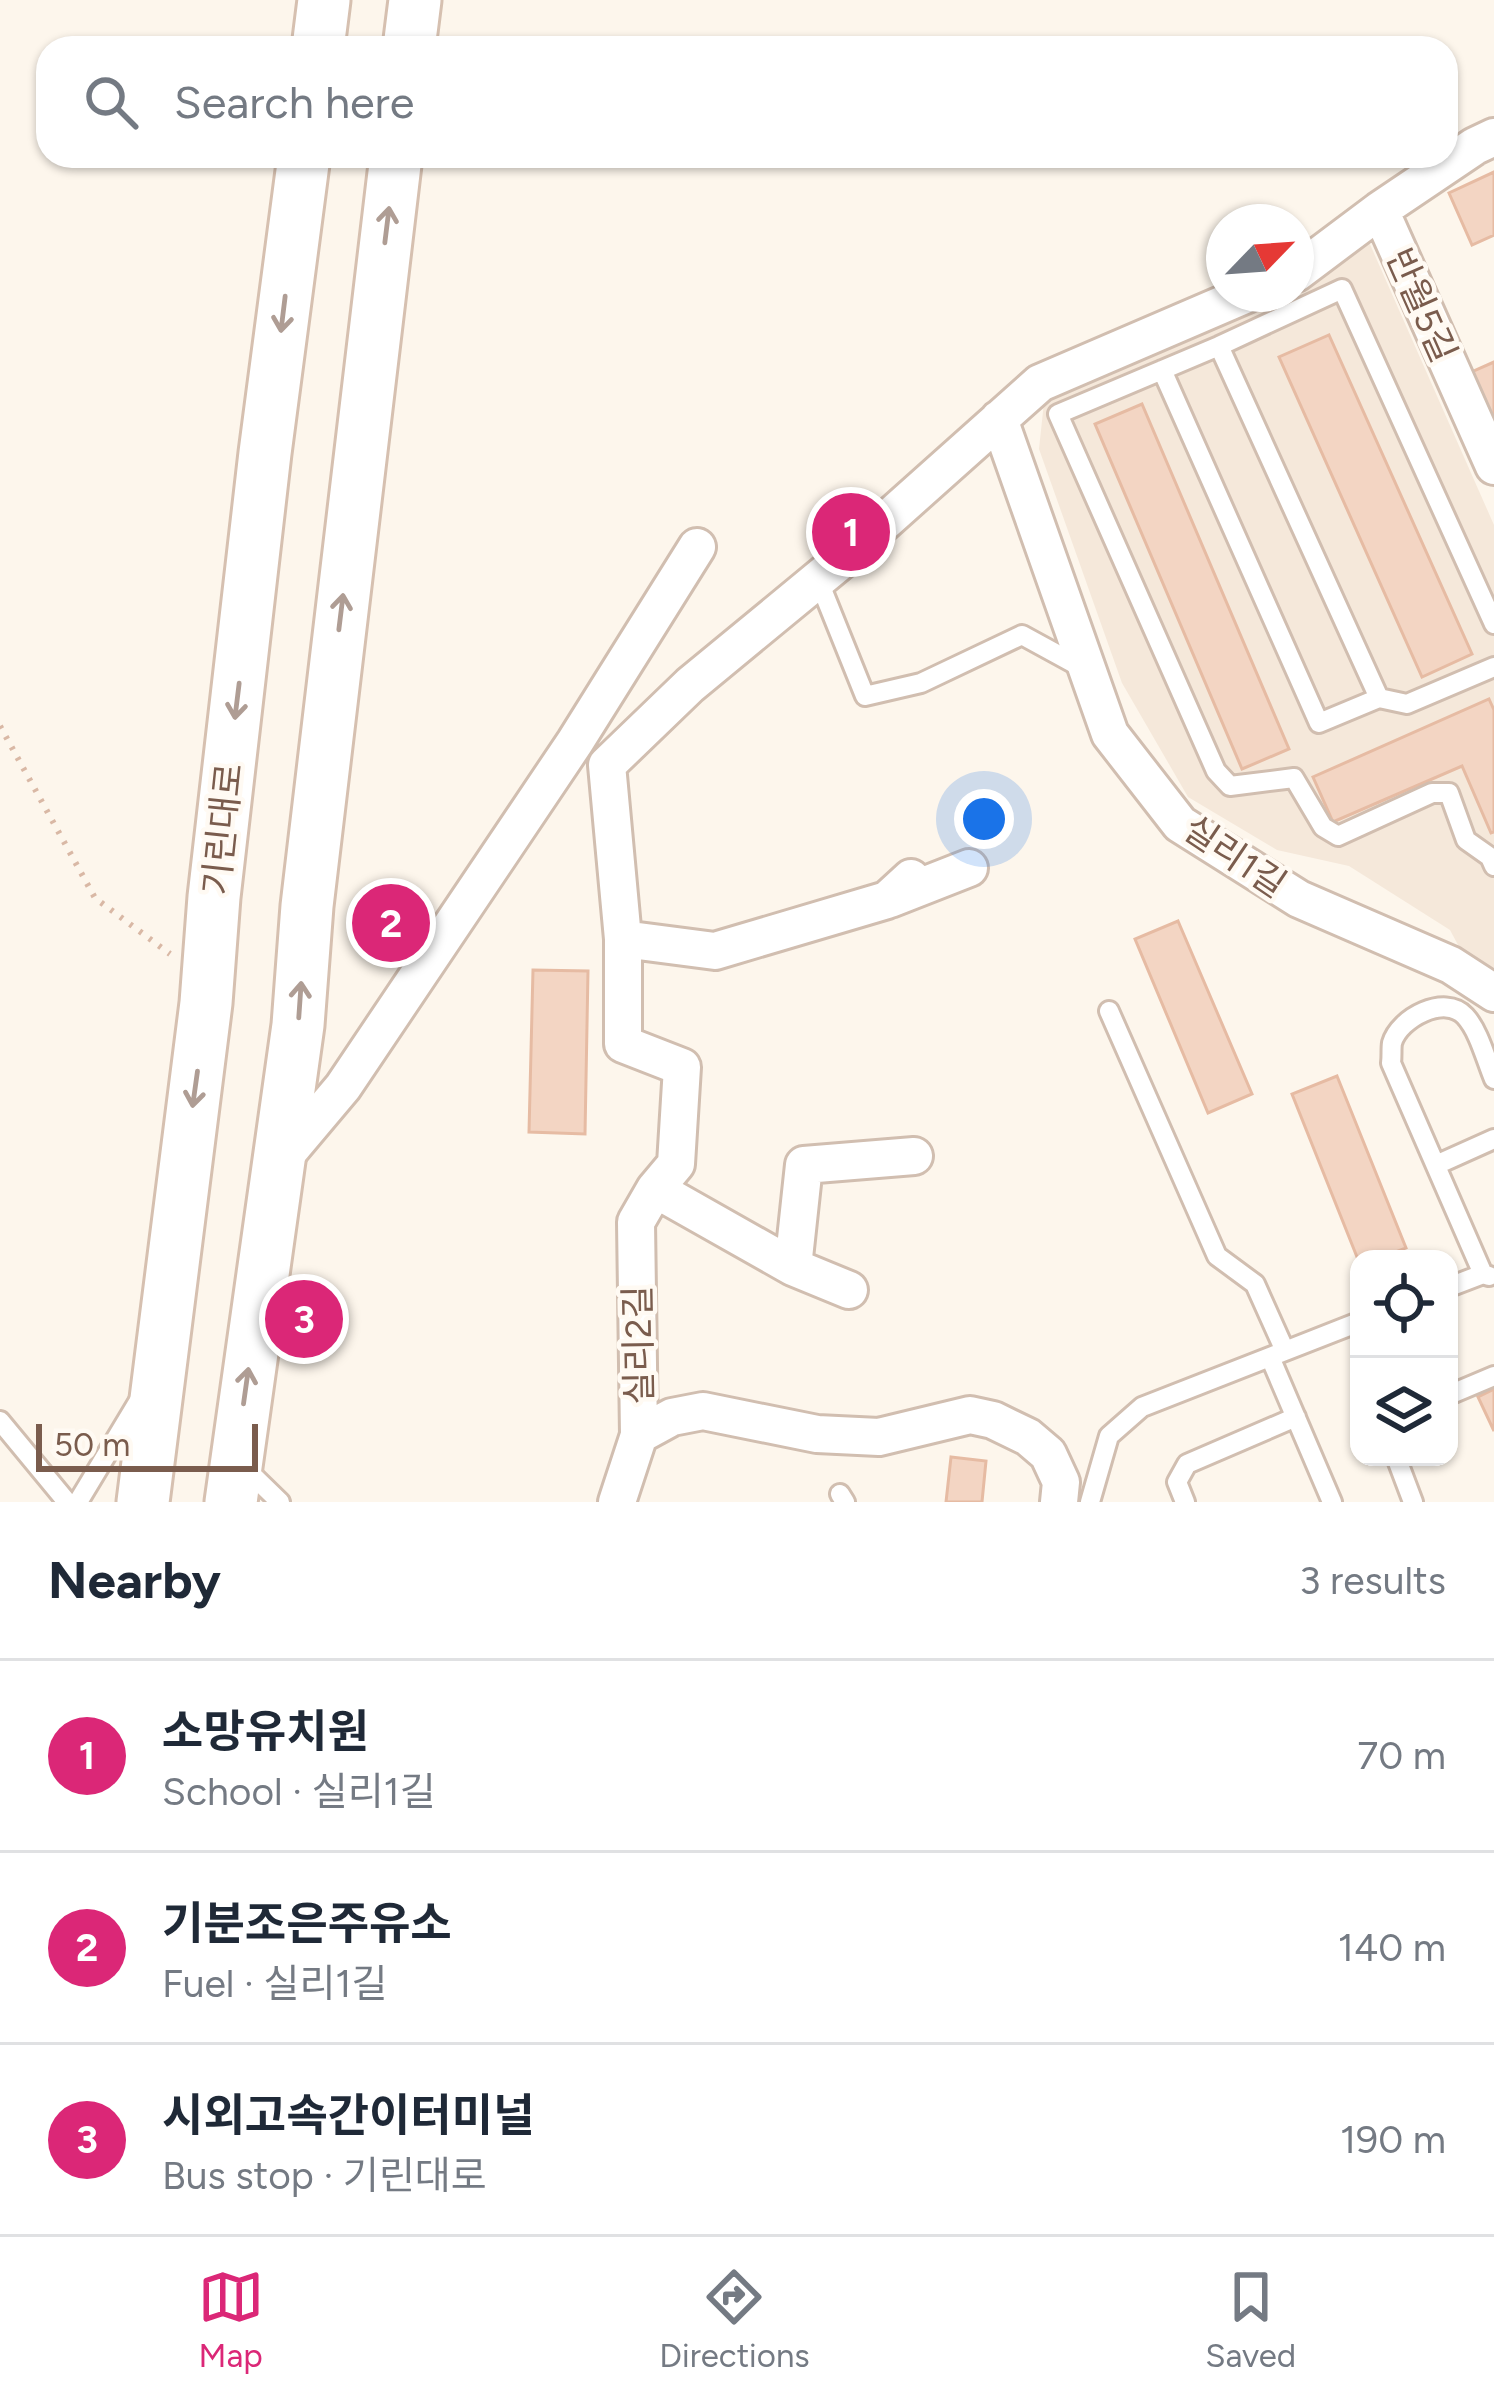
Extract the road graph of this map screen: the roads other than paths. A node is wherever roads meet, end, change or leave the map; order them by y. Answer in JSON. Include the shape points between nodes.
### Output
{"nodes":[{"id":1,"x":324,"y":0,"type":"edge"},
{"id":2,"x":416,"y":0,"type":"edge"},
{"id":3,"x":320,"y":36,"type":"edge"},
{"id":4,"x":411,"y":36,"type":"edge"},
{"id":5,"x":1494,"y":137,"type":"edge"},
{"id":6,"x":1458,"y":157,"type":"edge"},
{"id":7,"x":302,"y":168,"type":"edge"},
{"id":8,"x":395,"y":168,"type":"edge"},
{"id":9,"x":1442,"y":168,"type":"edge"},
{"id":10,"x":1380,"y":209,"type":"junction"},
{"id":11,"x":1314,"y":259,"type":"edge"},
{"id":12,"x":1206,"y":311,"type":"edge"},
{"id":13,"x":1219,"y":346,"type":"junction"},
{"id":14,"x":1162,"y":370,"type":"junction"},
{"id":15,"x":999,"y":419,"type":"junction"},
{"id":16,"x":1494,"y":466,"type":"edge"},
{"id":17,"x":697,"y":547,"type":"dead end"},
{"id":18,"x":818,"y":579,"type":"junction"},
{"id":19,"x":1494,"y":624,"type":"edge"},
{"id":20,"x":1494,"y":667,"type":"edge"},
{"id":21,"x":1088,"y":671,"type":"junction"},
{"id":22,"x":1379,"y":698,"type":"junction"},
{"id":23,"x":574,"y":742,"type":"junction"},
{"id":24,"x":608,"y":765,"type":"junction"},
{"id":25,"x":1494,"y":866,"type":"edge"},
{"id":26,"x":969,"y":868,"type":"dead end"},
{"id":27,"x":623,"y":939,"type":"junction"},
{"id":28,"x":1494,"y":993,"type":"edge"},
{"id":29,"x":1109,"y":1011,"type":"dead end"},
{"id":30,"x":1494,"y":1079,"type":"edge"},
{"id":31,"x":1494,"y":1139,"type":"edge"},
{"id":32,"x":914,"y":1156,"type":"dead end"},
{"id":33,"x":278,"y":1163,"type":"junction"},
{"id":34,"x":1436,"y":1165,"type":"junction"},
{"id":35,"x":655,"y":1190,"type":"junction"},
{"id":36,"x":793,"y":1267,"type":"junction"},
{"id":37,"x":1488,"y":1275,"type":"edge"},
{"id":38,"x":1458,"y":1284,"type":"edge"},
{"id":39,"x":849,"y":1290,"type":"dead end"},
{"id":40,"x":1350,"y":1326,"type":"edge"},
{"id":41,"x":1277,"y":1354,"type":"junction"},
{"id":42,"x":158,"y":1369,"type":"junction"},
{"id":43,"x":1494,"y":1376,"type":"edge"},
{"id":44,"x":1458,"y":1391,"type":"edge"},
{"id":45,"x":1296,"y":1417,"type":"junction"},
{"id":46,"x":0,"y":1421,"type":"edge"},
{"id":47,"x":639,"y":1435,"type":"junction"},
{"id":48,"x":1399,"y":1466,"type":"edge"},
{"id":49,"x":233,"y":1480,"type":"edge"},
{"id":50,"x":67,"y":1502,"type":"edge"},
{"id":51,"x":78,"y":1502,"type":"edge"},
{"id":52,"x":143,"y":1502,"type":"edge"},
{"id":53,"x":280,"y":1502,"type":"edge"},
{"id":54,"x":616,"y":1502,"type":"edge"},
{"id":55,"x":1059,"y":1502,"type":"edge"},
{"id":56,"x":1090,"y":1502,"type":"edge"},
{"id":57,"x":1185,"y":1502,"type":"edge"},
{"id":58,"x":1332,"y":1502,"type":"edge"},
{"id":59,"x":1413,"y":1502,"type":"edge"}],
"edges":[{"from":1,"to":3,"type":"street"},
{"from":2,"to":4,"type":"street"},
{"from":5,"to":6,"type":"street"},
{"from":7,"to":42,"type":"street","name":"기린대로","one_way":true},
{"from":33,"to":8,"type":"street","one_way":true},
{"from":9,"to":10,"type":"street"},
{"from":10,"to":11,"type":"street"},
{"from":10,"to":16,"type":"street","name":"반월5길"},
{"from":12,"to":15,"type":"street","via":[[1040,383]]},
{"from":13,"to":14,"type":"lane"},
{"from":13,"to":19,"type":"lane","via":[[1342,289]]},
{"from":13,"to":22,"type":"lane"},
{"from":14,"to":22,"type":"lane","via":[[1319,723]]},
{"from":14,"to":25,"type":"lane","via":[[1058,415],[1216,771],[1230,786],[1294,778],[1323,827],[1339,836],[1449,793],[1466,840]]},
{"from":15,"to":18,"type":"street"},
{"from":15,"to":21,"type":"street","name":"실리1길"},
{"from":17,"to":23,"type":"street"},
{"from":18,"to":21,"type":"lane","via":[[865,695],[921,683],[1022,635]]},
{"from":18,"to":24,"type":"street"},
{"from":20,"to":22,"type":"lane","via":[[1407,704]]},
{"from":21,"to":28,"type":"street","name":"실리1길","via":[[1110,734],[1180,824],[1298,899],[1451,965]]},
{"from":23,"to":24,"type":"street"},
{"from":23,"to":33,"type":"street","via":[[343,1087]]},
{"from":24,"to":27,"type":"street","name":"실리2길"},
{"from":26,"to":27,"type":"street","via":[[716,951]]},
{"from":27,"to":35,"type":"street","name":"실리2길","via":[[623,1044],[682,1067],[676,1164]]},
{"from":29,"to":41,"type":"lane","via":[[1217,1256],[1255,1284]]},
{"from":30,"to":34,"type":"lane","via":[[1466,1018],[1453,1008],[1434,1008],[1393,1040],[1391,1063]]},
{"from":31,"to":34,"type":"lane"},
{"from":32,"to":36,"type":"street","via":[[804,1165]]},
{"from":49,"to":33,"type":"street","one_way":true},
{"from":34,"to":37,"type":"lane"},
{"from":35,"to":36,"type":"street"},
{"from":35,"to":47,"type":"street","name":"실리2길","via":[[637,1222]]},
{"from":36,"to":39,"type":"street"},
{"from":37,"to":38,"type":"lane"},
{"from":40,"to":41,"type":"lane"},
{"from":41,"to":45,"type":"lane"},
{"from":41,"to":56,"type":"lane","via":[[1142,1407],[1109,1436]]},
{"from":42,"to":51,"type":"lane"},
{"from":42,"to":52,"type":"street","name":"기린대로"},
{"from":43,"to":44,"type":"lane"},
{"from":45,"to":57,"type":"lane","via":[[1187,1464],[1177,1481]]},
{"from":45,"to":58,"type":"lane"},
{"from":46,"to":50,"type":"lane"},
{"from":47,"to":54,"type":"street","name":"실리2길"},
{"from":47,"to":55,"type":"street","via":[[703,1412],[879,1437],[970,1415],[1028,1437],[1048,1454]]},
{"from":48,"to":59,"type":"lane"},
{"from":49,"to":53,"type":"lane"}]}
